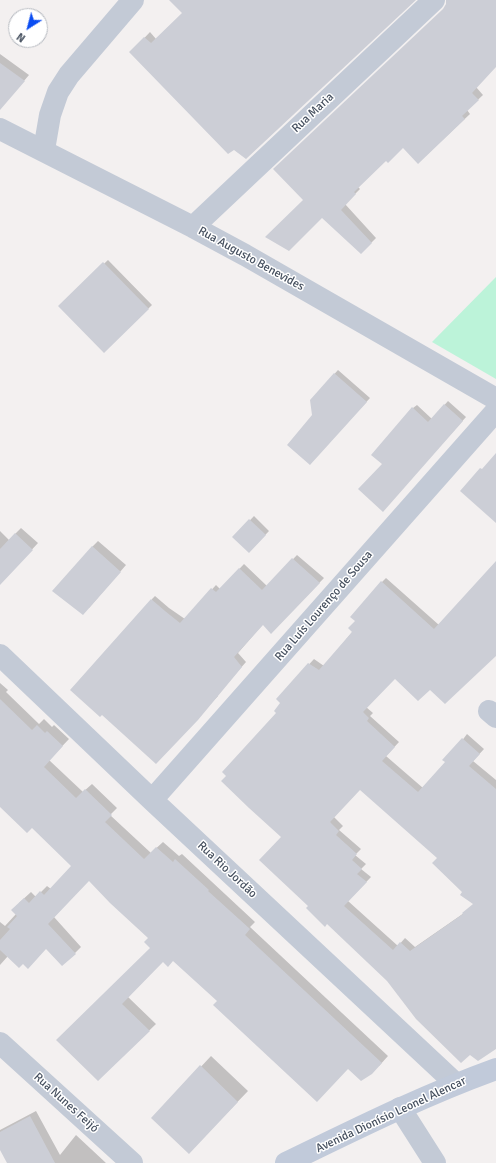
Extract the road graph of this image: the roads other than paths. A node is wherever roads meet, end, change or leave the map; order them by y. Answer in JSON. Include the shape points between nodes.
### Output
{"nodes":[{"id":1,"x":134,"y":0,"type":"edge"},
{"id":2,"x":434,"y":0,"type":"edge"},
{"id":3,"x":0,"y":129,"type":"edge"},
{"id":4,"x":44,"y":150,"type":"junction"},
{"id":5,"x":193,"y":227,"type":"junction"},
{"id":6,"x":496,"y":399,"type":"edge"},
{"id":7,"x":496,"y":411,"type":"edge"},
{"id":8,"x":0,"y":655,"type":"edge"},
{"id":9,"x":152,"y":800,"type":"junction"},
{"id":10,"x":0,"y":1043,"type":"edge"},
{"id":11,"x":496,"y":1069,"type":"edge"},
{"id":12,"x":455,"y":1083,"type":"junction"},
{"id":13,"x":400,"y":1108,"type":"junction"},
{"id":14,"x":132,"y":1163,"type":"edge"},
{"id":15,"x":286,"y":1163,"type":"edge"},
{"id":16,"x":435,"y":1163,"type":"edge"}],
"edges":[{"from":1,"to":4,"type":"street","via":[[69,74],[58,92],[50,115]]},
{"from":2,"to":5,"type":"street","name":"Rua Maria"},
{"from":3,"to":4,"type":"street","name":"Rua Augusto Benevides"},
{"from":4,"to":5,"type":"street","name":"Rua Augusto Benevides"},
{"from":5,"to":6,"type":"street","name":"Rua Augusto Benevides"},
{"from":7,"to":9,"type":"street","name":"Rua Luís Lourenço de Sousa"},
{"from":8,"to":9,"type":"street","name":"Rua Rio Jordão"},
{"from":9,"to":12,"type":"street","name":"Rua Rio Jordão"},
{"from":10,"to":14,"type":"street","name":"Rua Nunes Feijó"},
{"from":11,"to":12,"type":"main road","name":"Avenida Dionísio Leonel Alencar"},
{"from":12,"to":13,"type":"main road","name":"Avenida Dionísio Leonel Alencar"},
{"from":13,"to":15,"type":"main road","name":"Avenida Dionísio Leonel Alencar"},
{"from":13,"to":16,"type":"street"}]}
